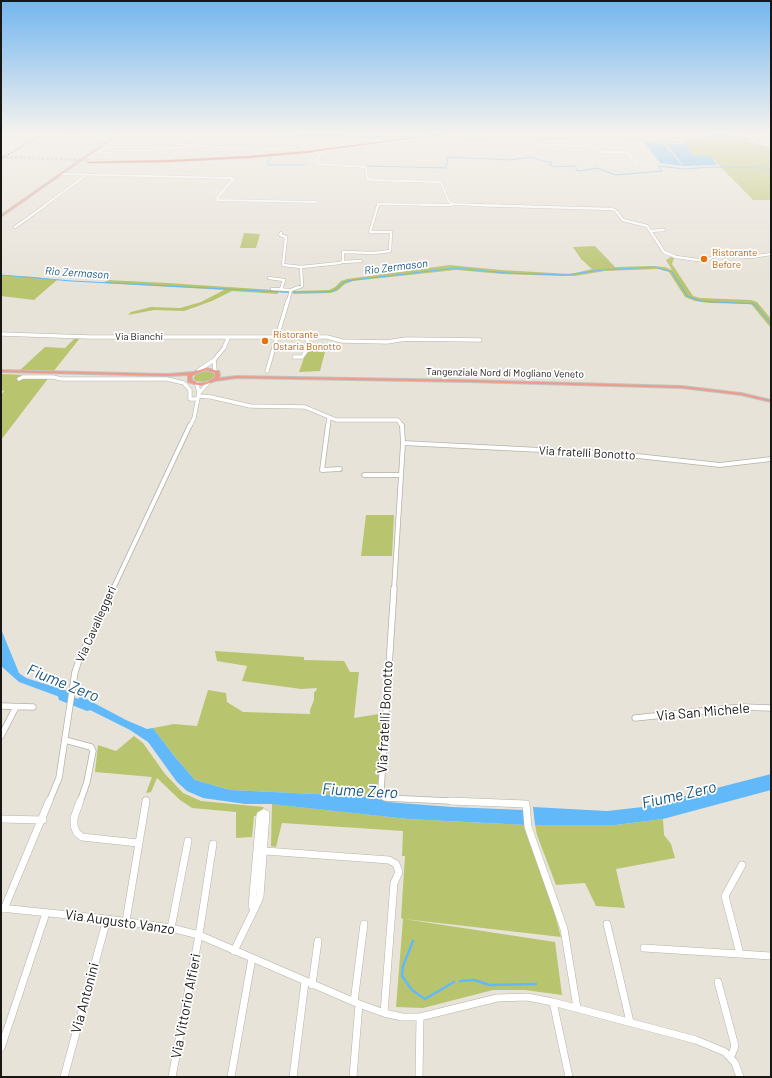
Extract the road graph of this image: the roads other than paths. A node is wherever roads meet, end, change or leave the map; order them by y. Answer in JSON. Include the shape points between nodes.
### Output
{"nodes":[{"id":1,"x":49,"y":182,"type":"edge"},
{"id":2,"x":76,"y":182,"type":"edge"},
{"id":3,"x":230,"y":182,"type":"edge"},
{"id":4,"x":441,"y":182,"type":"edge"},
{"id":5,"x":316,"y":202,"type":"dead end"},
{"id":6,"x":454,"y":204,"type":"junction"},
{"id":7,"x":1,"y":216,"type":"edge"},
{"id":8,"x":15,"y":227,"type":"dead end"},
{"id":9,"x":664,"y":230,"type":"dead end"},
{"id":10,"x":650,"y":231,"type":"junction"},
{"id":11,"x":281,"y":233,"type":"dead end"},
{"id":12,"x":771,"y":254,"type":"edge"},
{"id":13,"x":360,"y":261,"type":"dead end"},
{"id":14,"x":342,"y":262,"type":"junction"},
{"id":15,"x":300,"y":267,"type":"junction"},
{"id":16,"x":268,"y":278,"type":"dead end"},
{"id":17,"x":272,"y":289,"type":"dead end"},
{"id":18,"x":281,"y":289,"type":"junction"},
{"id":19,"x":290,"y":291,"type":"junction"},
{"id":20,"x":1,"y":334,"type":"edge"},
{"id":21,"x":228,"y":338,"type":"junction"},
{"id":22,"x":277,"y":338,"type":"junction"},
{"id":23,"x":308,"y":338,"type":"junction"},
{"id":24,"x":480,"y":340,"type":"dead end"},
{"id":25,"x":294,"y":357,"type":"dead end"},
{"id":26,"x":214,"y":360,"type":"junction"},
{"id":27,"x":199,"y":370,"type":"junction"},
{"id":28,"x":1,"y":371,"type":"edge"},
{"id":29,"x":267,"y":371,"type":"dead end"},
{"id":30,"x":216,"y":372,"type":"junction"},
{"id":31,"x":194,"y":373,"type":"junction"},
{"id":32,"x":167,"y":375,"type":"junction"},
{"id":33,"x":237,"y":377,"type":"junction"},
{"id":34,"x":19,"y":379,"type":"dead end"},
{"id":35,"x":189,"y":379,"type":"junction"},
{"id":36,"x":216,"y":380,"type":"junction"},
{"id":37,"x":208,"y":383,"type":"junction"},
{"id":38,"x":197,"y":384,"type":"junction"},
{"id":39,"x":198,"y":396,"type":"junction"},
{"id":40,"x":771,"y":401,"type":"edge"},
{"id":41,"x":329,"y":418,"type":"junction"},
{"id":42,"x":403,"y":443,"type":"junction"},
{"id":43,"x":771,"y":459,"type":"edge"},
{"id":44,"x":340,"y":470,"type":"dead end"},
{"id":45,"x":364,"y":474,"type":"dead end"},
{"id":46,"x":400,"y":474,"type":"junction"},
{"id":47,"x":1,"y":706,"type":"edge"},
{"id":48,"x":16,"y":707,"type":"junction"},
{"id":49,"x":33,"y":707,"type":"dead end"},
{"id":50,"x":771,"y":708,"type":"edge"},
{"id":51,"x":635,"y":718,"type":"dead end"},
{"id":52,"x":1,"y":736,"type":"edge"},
{"id":53,"x":65,"y":740,"type":"junction"},
{"id":54,"x":146,"y":800,"type":"dead end"},
{"id":55,"x":1,"y":820,"type":"edge"},
{"id":56,"x":43,"y":820,"type":"junction"},
{"id":57,"x":188,"y":841,"type":"dead end"},
{"id":58,"x":138,"y":843,"type":"junction"},
{"id":59,"x":213,"y":844,"type":"dead end"},
{"id":60,"x":264,"y":851,"type":"junction"},
{"id":61,"x":742,"y":865,"type":"dead end"},
{"id":62,"x":3,"y":909,"type":"edge"},
{"id":63,"x":254,"y":910,"type":"junction"},
{"id":64,"x":46,"y":912,"type":"junction"},
{"id":65,"x":107,"y":919,"type":"junction"},
{"id":66,"x":126,"y":921,"type":"junction"},
{"id":67,"x":364,"y":924,"type":"dead end"},
{"id":68,"x":607,"y":924,"type":"dead end"},
{"id":69,"x":171,"y":928,"type":"junction"},
{"id":70,"x":199,"y":936,"type":"junction"},
{"id":71,"x":318,"y":940,"type":"dead end"},
{"id":72,"x":644,"y":948,"type":"dead end"},
{"id":73,"x":234,"y":951,"type":"junction"},
{"id":74,"x":740,"y":954,"type":"junction"},
{"id":75,"x":771,"y":956,"type":"edge"},
{"id":76,"x":252,"y":958,"type":"junction"},
{"id":77,"x":718,"y":982,"type":"dead end"},
{"id":78,"x":309,"y":984,"type":"junction"},
{"id":79,"x":553,"y":1002,"type":"junction"},
{"id":80,"x":357,"y":1003,"type":"junction"},
{"id":81,"x":577,"y":1008,"type":"junction"},
{"id":82,"x":384,"y":1013,"type":"junction"},
{"id":83,"x":420,"y":1017,"type":"junction"},
{"id":84,"x":630,"y":1022,"type":"junction"},
{"id":85,"x":1,"y":1048,"type":"edge"},
{"id":86,"x":732,"y":1054,"type":"dead end"},
{"id":87,"x":64,"y":1077,"type":"edge"},
{"id":88,"x":172,"y":1077,"type":"edge"},
{"id":89,"x":232,"y":1077,"type":"edge"},
{"id":90,"x":293,"y":1077,"type":"edge"},
{"id":91,"x":353,"y":1077,"type":"edge"},
{"id":92,"x":419,"y":1077,"type":"edge"},
{"id":93,"x":569,"y":1077,"type":"edge"},
{"id":94,"x":740,"y":1077,"type":"edge"}],
"edges":[{"from":1,"to":7,"type":"main road"},
{"from":2,"to":8,"type":"street"},
{"from":3,"to":5,"type":"street","via":[[218,200]]},
{"from":4,"to":6,"type":"street","via":[[449,202]]},
{"from":6,"to":10,"type":"street","via":[[608,208],[616,211],[623,220],[643,224]]},
{"from":6,"to":14,"type":"street","via":[[378,204],[370,232],[391,232],[390,251],[343,252]]},
{"from":9,"to":10,"type":"street"},
{"from":10,"to":12,"type":"street","via":[[664,252],[676,257],[705,261],[717,255],[751,257]]},
{"from":11,"to":15,"type":"street","via":[[280,235],[286,237],[283,265]]},
{"from":13,"to":14,"type":"street"},
{"from":14,"to":15,"type":"street"},
{"from":15,"to":19,"type":"street","via":[[302,286]]},
{"from":16,"to":18,"type":"street","via":[[284,280]]},
{"from":17,"to":18,"type":"street"},
{"from":18,"to":19,"type":"street"},
{"from":19,"to":22,"type":"street"},
{"from":20,"to":21,"type":"street","name":"Via Bianchi"},
{"from":21,"to":22,"type":"street","name":"Via Bianchi"},
{"from":21,"to":26,"type":"street"},
{"from":22,"to":23,"type":"street","name":"Via Bianchi"},
{"from":22,"to":29,"type":"street"},
{"from":23,"to":24,"type":"street","name":"Via Bianchi","via":[[387,342],[406,339]]},
{"from":23,"to":25,"type":"street","via":[[302,357]]},
{"from":26,"to":27,"type":"street"},
{"from":26,"to":30,"type":"street"},
{"from":27,"to":30,"type":"main road"},
{"from":27,"to":31,"type":"main road"},
{"from":28,"to":32,"type":"main road"},
{"from":30,"to":33,"type":"main road"},
{"from":30,"to":36,"type":"main road"},
{"from":31,"to":32,"type":"main road"},
{"from":31,"to":35,"type":"main road"},
{"from":32,"to":35,"type":"main road"},
{"from":33,"to":36,"type":"main road"},
{"from":33,"to":40,"type":"main road","name":"Tangenziale Nord di Mogliano Veneto","via":[[682,387],[741,394]]},
{"from":34,"to":39,"type":"street","via":[[167,379],[188,386],[190,399]]},
{"from":35,"to":38,"type":"main road"},
{"from":36,"to":37,"type":"main road"},
{"from":37,"to":38,"type":"main road"},
{"from":37,"to":39,"type":"street"},
{"from":38,"to":39,"type":"street"},
{"from":39,"to":41,"type":"street","name":"Via fratelli Bonotto","via":[[250,406],[311,408]]},
{"from":39,"to":53,"type":"street","name":"Via Cavalleggeri","via":[[194,418],[84,645],[75,672]]},
{"from":41,"to":42,"type":"street","name":"Via fratelli Bonotto","via":[[398,420],[402,424]]},
{"from":41,"to":44,"type":"street","via":[[322,470]]},
{"from":42,"to":43,"type":"street","name":"Via fratelli Bonotto","via":[[619,454],[695,464],[720,465]]},
{"from":42,"to":46,"type":"street","name":"Via fratelli Bonotto"},
{"from":45,"to":46,"type":"street"},
{"from":46,"to":81,"type":"street","name":"Via fratelli Bonotto","via":[[382,796],[526,804],[528,827],[564,929]]},
{"from":47,"to":48,"type":"street"},
{"from":48,"to":49,"type":"street"},
{"from":48,"to":52,"type":"street"},
{"from":50,"to":51,"type":"street","name":"Via San Michele","via":[[742,707]]},
{"from":53,"to":56,"type":"street","name":"Via Cavalleggeri","via":[[59,778]]},
{"from":53,"to":58,"type":"street","via":[[91,747],[93,751],[87,782],[74,818],[77,833],[82,837]]},
{"from":54,"to":58,"type":"street"},
{"from":55,"to":56,"type":"street"},
{"from":56,"to":62,"type":"street","name":"Via Cavalleggeri"},
{"from":57,"to":69,"type":"street"},
{"from":58,"to":66,"type":"street"},
{"from":59,"to":70,"type":"street","name":"Via Vittorio Alfieri"},
{"from":60,"to":63,"type":"street","via":[[260,897]]},
{"from":60,"to":63,"type":"street","via":[[264,813],[260,815],[252,906]]},
{"from":60,"to":82,"type":"street","via":[[389,860],[396,864],[398,872],[394,883]]},
{"from":61,"to":74,"type":"street","via":[[724,896]]},
{"from":62,"to":64,"type":"street","name":"Via Augusto Vanzo"},
{"from":63,"to":73,"type":"street"},
{"from":64,"to":65,"type":"street","name":"Via Augusto Vanzo"},
{"from":64,"to":85,"type":"street"},
{"from":65,"to":66,"type":"street","name":"Via Augusto Vanzo"},
{"from":65,"to":87,"type":"street","name":"Via Antonini"},
{"from":66,"to":69,"type":"street","name":"Via Augusto Vanzo"},
{"from":67,"to":80,"type":"street"},
{"from":68,"to":84,"type":"street"},
{"from":69,"to":70,"type":"street","name":"Via Augusto Vanzo"},
{"from":70,"to":73,"type":"street","name":"Via Augusto Vanzo"},
{"from":70,"to":88,"type":"street","name":"Via Vittorio Alfieri"},
{"from":71,"to":78,"type":"street"},
{"from":72,"to":74,"type":"street"},
{"from":73,"to":76,"type":"street","name":"Via Augusto Vanzo"},
{"from":74,"to":75,"type":"street"},
{"from":76,"to":78,"type":"street","name":"Via Augusto Vanzo"},
{"from":76,"to":89,"type":"street"},
{"from":77,"to":86,"type":"street","via":[[735,1046]]},
{"from":78,"to":80,"type":"street","name":"Via Augusto Vanzo"},
{"from":78,"to":90,"type":"street"},
{"from":79,"to":81,"type":"street","name":"Via Augusto Vanzo"},
{"from":79,"to":83,"type":"street","name":"Via Augusto Vanzo","via":[[527,997],[497,998]]},
{"from":79,"to":93,"type":"street"},
{"from":80,"to":82,"type":"street","name":"Via Augusto Vanzo"},
{"from":80,"to":91,"type":"street"},
{"from":81,"to":84,"type":"street","name":"Via Augusto Vanzo"},
{"from":82,"to":83,"type":"street","name":"Via Augusto Vanzo"},
{"from":83,"to":92,"type":"street"},
{"from":84,"to":94,"type":"street","name":"Via Augusto Vanzo","via":[[696,1040],[725,1052],[735,1063]]}]}
